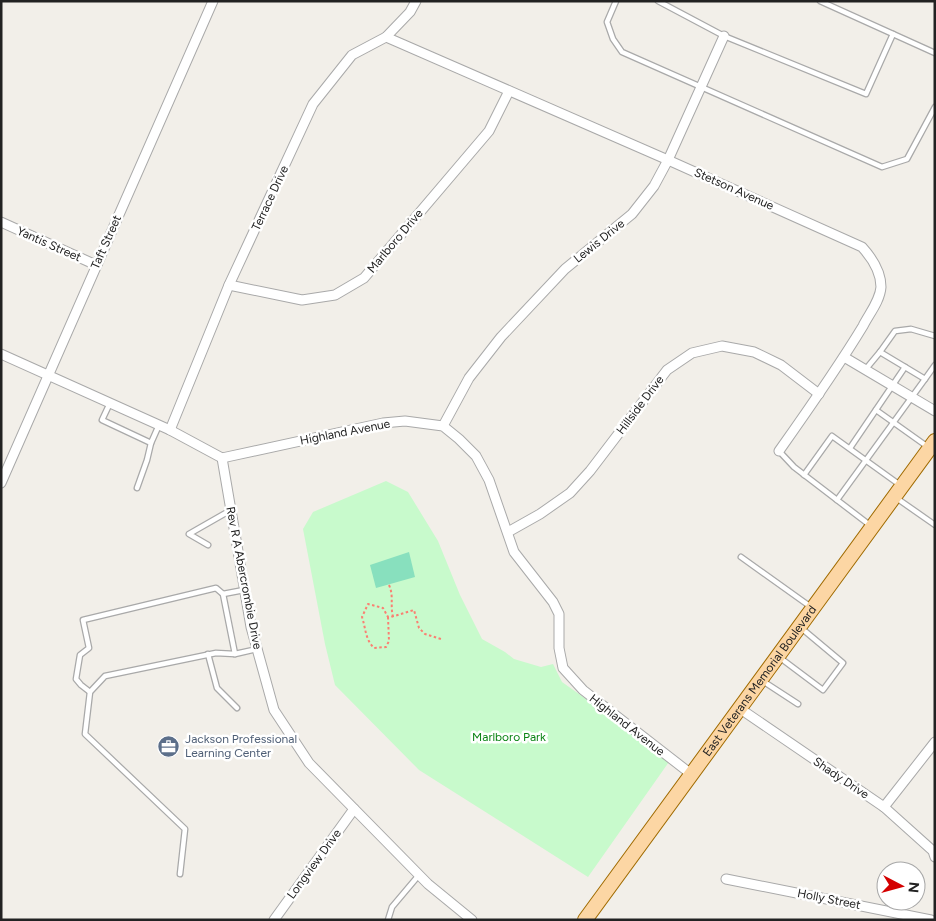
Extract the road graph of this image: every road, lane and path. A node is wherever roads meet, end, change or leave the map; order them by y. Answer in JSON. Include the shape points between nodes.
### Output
{"nodes":[{"id":1,"x":213,"y":1,"type":"edge"},
{"id":2,"x":416,"y":1,"type":"edge"},
{"id":3,"x":616,"y":1,"type":"edge"},
{"id":4,"x":658,"y":1,"type":"edge"},
{"id":5,"x":820,"y":1,"type":"edge"},
{"id":6,"x":893,"y":34,"type":"junction"},
{"id":7,"x":724,"y":36,"type":"junction"},
{"id":8,"x":386,"y":37,"type":"junction"},
{"id":9,"x":935,"y":53,"type":"edge"},
{"id":10,"x":700,"y":87,"type":"junction"},
{"id":11,"x":509,"y":91,"type":"junction"},
{"id":12,"x":935,"y":106,"type":"edge"},
{"id":13,"x":668,"y":160,"type":"junction"},
{"id":14,"x":1,"y":222,"type":"edge"},
{"id":15,"x":96,"y":265,"type":"junction"},
{"id":16,"x":229,"y":285,"type":"junction"},
{"id":17,"x":935,"y":336,"type":"edge"},
{"id":18,"x":880,"y":352,"type":"junction"},
{"id":19,"x":1,"y":354,"type":"edge"},
{"id":20,"x":844,"y":357,"type":"junction"},
{"id":21,"x":935,"y":365,"type":"edge"},
{"id":22,"x":905,"y":367,"type":"junction"},
{"id":23,"x":865,"y":370,"type":"junction"},
{"id":24,"x":48,"y":376,"type":"junction"},
{"id":25,"x":925,"y":379,"type":"junction"},
{"id":26,"x":892,"y":386,"type":"junction"},
{"id":27,"x":819,"y":394,"type":"junction"},
{"id":28,"x":912,"y":398,"type":"junction"},
{"id":29,"x":110,"y":403,"type":"junction"},
{"id":30,"x":876,"y":410,"type":"junction"},
{"id":31,"x":935,"y":411,"type":"edge"},
{"id":32,"x":893,"y":423,"type":"junction"},
{"id":33,"x":159,"y":424,"type":"junction"},
{"id":34,"x":443,"y":426,"type":"junction"},
{"id":35,"x":170,"y":430,"type":"junction"},
{"id":36,"x":151,"y":443,"type":"junction"},
{"id":37,"x":933,"y":447,"type":"edge"},
{"id":38,"x":850,"y":448,"type":"junction"},
{"id":39,"x":779,"y":451,"type":"joint"},
{"id":40,"x":222,"y":458,"type":"junction"},
{"id":41,"x":866,"y":460,"type":"junction"},
{"id":42,"x":804,"y":475,"type":"junction"},
{"id":43,"x":1,"y":483,"type":"edge"},
{"id":44,"x":137,"y":488,"type":"dead end"},
{"id":45,"x":898,"y":491,"type":"junction"},
{"id":46,"x":837,"y":500,"type":"junction"},
{"id":47,"x":231,"y":510,"type":"junction"},
{"id":48,"x":872,"y":526,"type":"junction"},
{"id":49,"x":935,"y":526,"type":"edge"},
{"id":50,"x":508,"y":532,"type":"junction"},
{"id":51,"x":208,"y":545,"type":"dead end"},
{"id":52,"x":741,"y":557,"type":"dead end"},
{"id":53,"x":390,"y":585,"type":"dead end"},
{"id":54,"x":244,"y":590,"type":"junction"},
{"id":55,"x":223,"y":594,"type":"junction"},
{"id":56,"x":812,"y":608,"type":"junction"},
{"id":57,"x":388,"y":617,"type":"junction"},
{"id":58,"x":392,"y":617,"type":"junction"},
{"id":59,"x":799,"y":626,"type":"junction"},
{"id":60,"x":441,"y":639,"type":"dead end"},
{"id":61,"x":257,"y":649,"type":"junction"},
{"id":62,"x":208,"y":654,"type":"junction"},
{"id":63,"x":235,"y":654,"type":"junction"},
{"id":64,"x":778,"y":656,"type":"junction"},
{"id":65,"x":760,"y":679,"type":"junction"},
{"id":66,"x":90,"y":692,"type":"junction"},
{"id":67,"x":798,"y":704,"type":"dead end"},
{"id":68,"x":237,"y":708,"type":"dead end"},
{"id":69,"x":739,"y":708,"type":"junction"},
{"id":70,"x":935,"y":742,"type":"edge"},
{"id":71,"x":691,"y":774,"type":"junction"},
{"id":72,"x":884,"y":808,"type":"junction"},
{"id":73,"x":354,"y":809,"type":"junction"},
{"id":74,"x":934,"y":853,"type":"edge"},
{"id":75,"x":180,"y":874,"type":"dead end"},
{"id":76,"x":419,"y":875,"type":"junction"},
{"id":77,"x":726,"y":879,"type":"dead end"},
{"id":78,"x":471,"y":919,"type":"edge"},
{"id":79,"x":274,"y":920,"type":"edge"},
{"id":80,"x":388,"y":920,"type":"edge"},
{"id":81,"x":585,"y":920,"type":"edge"},
{"id":82,"x":931,"y":920,"type":"edge"}],
"edges":[{"from":1,"to":15,"type":"street","name":"Taft Street"},
{"from":2,"to":8,"type":"street","name":"Terrace Drive"},
{"from":3,"to":10,"type":"lane","via":[[607,22],[622,52]]},
{"from":4,"to":7,"type":"lane"},
{"from":5,"to":6,"type":"lane"},
{"from":6,"to":7,"type":"lane","via":[[866,94]]},
{"from":6,"to":9,"type":"lane"},
{"from":7,"to":10,"type":"street","name":"Lewis Drive"},
{"from":8,"to":11,"type":"street","name":"Stetson Avenue"},
{"from":8,"to":16,"type":"street","name":"Terrace Drive","via":[[352,55],[313,104]]},
{"from":10,"to":12,"type":"lane","via":[[882,167],[907,159]]},
{"from":10,"to":13,"type":"street","name":"Lewis Drive"},
{"from":11,"to":13,"type":"street","name":"Stetson Avenue"},
{"from":11,"to":16,"type":"street","name":"Marlboro Drive","via":[[489,131],[364,278],[336,295],[302,300]]},
{"from":13,"to":20,"type":"street","name":"Stetson Avenue","via":[[862,247],[873,258],[881,288]]},
{"from":13,"to":34,"type":"street","name":"Lewis Drive","via":[[654,186],[632,214],[565,269],[501,337],[469,378]]},
{"from":14,"to":15,"type":"street","name":"Yantis Street"},
{"from":15,"to":24,"type":"street","name":"Taft Street"},
{"from":16,"to":35,"type":"street","name":"Terrace Drive"},
{"from":17,"to":18,"type":"lane","via":[[911,329],[895,331]]},
{"from":18,"to":22,"type":"lane"},
{"from":18,"to":23,"type":"lane"},
{"from":19,"to":24,"type":"street"},
{"from":20,"to":23,"type":"street"},
{"from":20,"to":27,"type":"street","name":"Stetson Avenue"},
{"from":21,"to":25,"type":"lane"},
{"from":22,"to":25,"type":"lane"},
{"from":22,"to":26,"type":"lane"},
{"from":23,"to":26,"type":"street"},
{"from":24,"to":29,"type":"street"},
{"from":24,"to":43,"type":"street","name":"Taft Street"},
{"from":25,"to":28,"type":"lane"},
{"from":26,"to":28,"type":"street"},
{"from":26,"to":30,"type":"lane"},
{"from":27,"to":39,"type":"street","name":"Stetson Avenue"},
{"from":27,"to":50,"type":"street","name":"Hillside Drive","via":[[781,365],[754,352],[722,346],[692,353],[667,370],[590,471],[570,492]]},
{"from":28,"to":31,"type":"street"},
{"from":28,"to":32,"type":"lane"},
{"from":29,"to":33,"type":"street"},
{"from":29,"to":36,"type":"lane","via":[[102,420]]},
{"from":30,"to":32,"type":"lane"},
{"from":30,"to":38,"type":"lane"},
{"from":32,"to":37,"type":"lane"},
{"from":32,"to":41,"type":"lane"},
{"from":33,"to":35,"type":"street"},
{"from":33,"to":36,"type":"lane"},
{"from":34,"to":40,"type":"street","name":"Highland Avenue","via":[[405,421],[383,423]]},
{"from":34,"to":50,"type":"street","name":"Highland Avenue","via":[[476,456],[489,480]]},
{"from":35,"to":40,"type":"street"},
{"from":36,"to":44,"type":"lane"},
{"from":37,"to":45,"type":"main road","name":"East Veterans Memorial Boulevard"},
{"from":38,"to":41,"type":"lane"},
{"from":38,"to":42,"type":"lane","via":[[832,436]]},
{"from":39,"to":42,"type":"lane"},
{"from":40,"to":47,"type":"street","name":"Rev R A Abercrombie Drive"},
{"from":41,"to":45,"type":"lane"},
{"from":41,"to":46,"type":"lane"},
{"from":42,"to":46,"type":"lane"},
{"from":45,"to":48,"type":"main road","name":"East Veterans Memorial Boulevard"},
{"from":45,"to":49,"type":"lane"},
{"from":46,"to":48,"type":"lane"},
{"from":47,"to":51,"type":"lane","via":[[189,534]]},
{"from":47,"to":54,"type":"street","name":"Rev R A Abercrombie Drive"},
{"from":48,"to":56,"type":"main road","name":"East Veterans Memorial Boulevard"},
{"from":50,"to":71,"type":"street","name":"Highland Avenue","via":[[514,552],[559,614],[559,648],[563,668],[583,690]]},
{"from":52,"to":56,"type":"lane"},
{"from":53,"to":58,"type":"path","via":[[393,592]]},
{"from":54,"to":55,"type":"lane"},
{"from":54,"to":61,"type":"street","name":"Rev R A Abercrombie Drive"},
{"from":55,"to":63,"type":"lane"},
{"from":55,"to":66,"type":"lane","via":[[216,588],[83,620],[89,648],[80,655],[76,678],[80,686]]},
{"from":56,"to":59,"type":"main road","name":"East Veterans Memorial Boulevard"},
{"from":57,"to":57,"type":"path","via":[[379,606],[368,604],[365,607],[362,617],[368,641],[374,648],[386,646],[389,641]]},
{"from":57,"to":58,"type":"path"},
{"from":58,"to":60,"type":"path","via":[[414,610],[419,628],[425,634]]},
{"from":59,"to":64,"type":"main road","name":"East Veterans Memorial Boulevard"},
{"from":59,"to":64,"type":"lane","via":[[843,663],[823,690]]},
{"from":61,"to":63,"type":"lane"},
{"from":61,"to":73,"type":"street","name":"Rev R A Abercrombie Drive","via":[[274,710],[309,763]]},
{"from":62,"to":63,"type":"lane"},
{"from":62,"to":66,"type":"lane","via":[[104,676]]},
{"from":62,"to":68,"type":"lane","via":[[217,688]]},
{"from":64,"to":65,"type":"main road","name":"East Veterans Memorial Boulevard"},
{"from":65,"to":67,"type":"lane"},
{"from":65,"to":69,"type":"main road","name":"East Veterans Memorial Boulevard"},
{"from":66,"to":75,"type":"lane","via":[[85,734],[185,829]]},
{"from":69,"to":71,"type":"main road","name":"East Veterans Memorial Boulevard"},
{"from":69,"to":72,"type":"street","name":"Shady Drive"},
{"from":70,"to":72,"type":"street"},
{"from":71,"to":81,"type":"main road","name":"East Veterans Memorial Boulevard"},
{"from":72,"to":74,"type":"street","name":"Shady Drive"},
{"from":73,"to":76,"type":"street","name":"Rev R A Abercrombie Drive"},
{"from":73,"to":79,"type":"street","name":"Longview Drive"},
{"from":76,"to":78,"type":"street","name":"Rev R A Abercrombie Drive"},
{"from":76,"to":80,"type":"lane","via":[[392,907]]},
{"from":77,"to":82,"type":"street","name":"Holly Street"}]}
